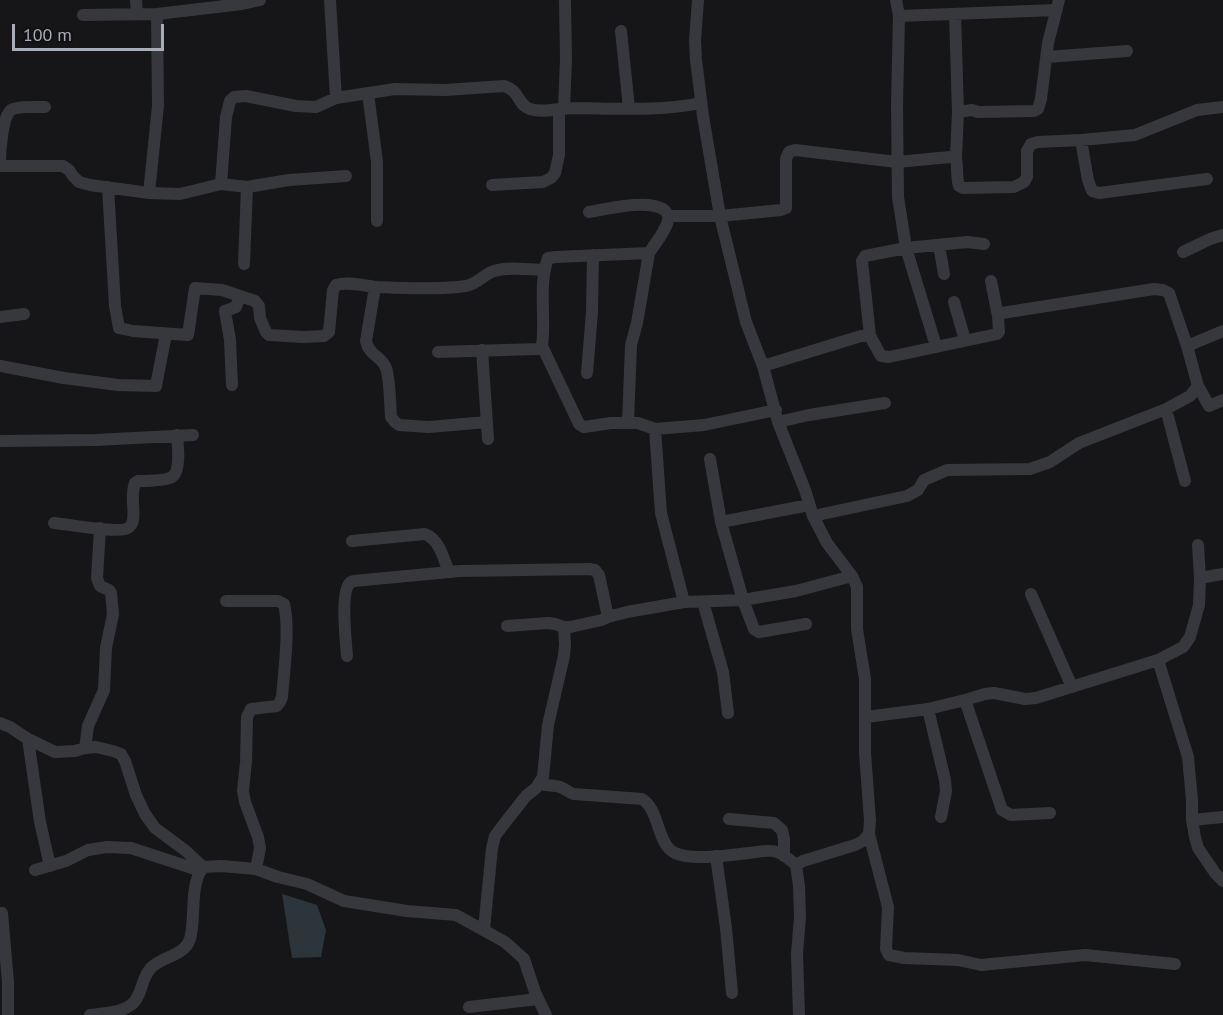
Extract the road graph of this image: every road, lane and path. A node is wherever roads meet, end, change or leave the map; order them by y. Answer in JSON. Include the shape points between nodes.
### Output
{"nodes":[{"id":1,"x":136,"y":0,"type":"edge"},
{"id":2,"x":260,"y":0,"type":"edge"},
{"id":3,"x":330,"y":0,"type":"edge"},
{"id":4,"x":565,"y":0,"type":"edge"},
{"id":5,"x":698,"y":0,"type":"edge"},
{"id":6,"x":896,"y":0,"type":"edge"},
{"id":7,"x":1057,"y":5,"type":"edge"},
{"id":8,"x":137,"y":14,"type":"junction"},
{"id":9,"x":157,"y":14,"type":"junction"},
{"id":10,"x":955,"y":14,"type":"junction"},
{"id":11,"x":83,"y":15,"type":"dead end"},
{"id":12,"x":899,"y":16,"type":"junction"},
{"id":13,"x":621,"y":31,"type":"dead end"},
{"id":14,"x":1127,"y":51,"type":"dead end"},
{"id":15,"x":1047,"y":57,"type":"junction"},
{"id":16,"x":368,"y":93,"type":"junction"},
{"id":17,"x":336,"y":98,"type":"junction"},
{"id":18,"x":701,"y":103,"type":"junction"},
{"id":19,"x":45,"y":106,"type":"dead end"},
{"id":20,"x":1223,"y":107,"type":"edge"},
{"id":21,"x":629,"y":108,"type":"junction"},
{"id":22,"x":561,"y":109,"type":"junction"},
{"id":23,"x":958,"y":112,"type":"junction"},
{"id":24,"x":1,"y":135,"type":"edge"},
{"id":25,"x":1080,"y":140,"type":"junction"},
{"id":26,"x":956,"y":158,"type":"junction"},
{"id":27,"x":897,"y":162,"type":"junction"},
{"id":28,"x":0,"y":164,"type":"edge"},
{"id":29,"x":346,"y":176,"type":"dead end"},
{"id":30,"x":1208,"y":179,"type":"dead end"},
{"id":31,"x":221,"y":184,"type":"junction"},
{"id":32,"x":492,"y":185,"type":"dead end"},
{"id":33,"x":108,"y":187,"type":"junction"},
{"id":34,"x":247,"y":187,"type":"junction"},
{"id":35,"x":148,"y":193,"type":"junction"},
{"id":36,"x":589,"y":212,"type":"dead end"},
{"id":37,"x":669,"y":216,"type":"junction"},
{"id":38,"x":720,"y":216,"type":"junction"},
{"id":39,"x":376,"y":220,"type":"dead end"},
{"id":40,"x":1223,"y":235,"type":"edge"},
{"id":41,"x":984,"y":243,"type":"dead end"},
{"id":42,"x":939,"y":245,"type":"junction"},
{"id":43,"x":906,"y":248,"type":"junction"},
{"id":44,"x":1183,"y":252,"type":"dead end"},
{"id":45,"x":648,"y":253,"type":"junction"},
{"id":46,"x":592,"y":255,"type":"junction"},
{"id":47,"x":244,"y":264,"type":"dead end"},
{"id":48,"x":545,"y":270,"type":"junction"},
{"id":49,"x":944,"y":274,"type":"dead end"},
{"id":50,"x":990,"y":281,"type":"dead end"},
{"id":51,"x":375,"y":287,"type":"junction"},
{"id":52,"x":240,"y":296,"type":"junction"},
{"id":53,"x":954,"y":302,"type":"dead end"},
{"id":54,"x":24,"y":314,"type":"dead end"},
{"id":55,"x":998,"y":316,"type":"junction"},
{"id":56,"x":0,"y":317,"type":"edge"},
{"id":57,"x":1223,"y":331,"type":"edge"},
{"id":58,"x":166,"y":334,"type":"junction"},
{"id":59,"x":870,"y":336,"type":"junction"},
{"id":60,"x":965,"y":340,"type":"junction"},
{"id":61,"x":542,"y":346,"type":"junction"},
{"id":62,"x":936,"y":346,"type":"junction"},
{"id":63,"x":1187,"y":346,"type":"junction"},
{"id":64,"x":482,"y":350,"type":"junction"},
{"id":65,"x":438,"y":352,"type":"dead end"},
{"id":66,"x":0,"y":366,"type":"edge"},
{"id":67,"x":763,"y":366,"type":"junction"},
{"id":68,"x":587,"y":373,"type":"dead end"},
{"id":69,"x":232,"y":385,"type":"dead end"},
{"id":70,"x":1198,"y":386,"type":"junction"},
{"id":71,"x":1223,"y":400,"type":"edge"},
{"id":72,"x":885,"y":403,"type":"dead end"},
{"id":73,"x":1166,"y":409,"type":"junction"},
{"id":74,"x":777,"y":416,"type":"junction"},
{"id":75,"x":487,"y":422,"type":"junction"},
{"id":76,"x":628,"y":423,"type":"junction"},
{"id":77,"x":655,"y":429,"type":"junction"},
{"id":78,"x":177,"y":435,"type":"junction"},
{"id":79,"x":193,"y":435,"type":"dead end"},
{"id":80,"x":488,"y":439,"type":"dead end"},
{"id":81,"x":0,"y":441,"type":"edge"},
{"id":82,"x":710,"y":459,"type":"dead end"},
{"id":83,"x":1185,"y":481,"type":"dead end"},
{"id":84,"x":811,"y":511,"type":"junction"},
{"id":85,"x":721,"y":522,"type":"junction"},
{"id":86,"x":54,"y":523,"type":"dead end"},
{"id":87,"x":100,"y":528,"type":"junction"},
{"id":88,"x":352,"y":541,"type":"dead end"},
{"id":89,"x":1198,"y":545,"type":"dead end"},
{"id":90,"x":449,"y":572,"type":"junction"},
{"id":91,"x":1223,"y":574,"type":"edge"},
{"id":92,"x":852,"y":576,"type":"junction"},
{"id":93,"x":1200,"y":578,"type":"junction"},
{"id":94,"x":1031,"y":594,"type":"dead end"},
{"id":95,"x":742,"y":600,"type":"junction"},
{"id":96,"x":226,"y":601,"type":"dead end"},
{"id":97,"x":684,"y":602,"type":"junction"},
{"id":98,"x":703,"y":602,"type":"junction"},
{"id":99,"x":608,"y":617,"type":"junction"},
{"id":100,"x":806,"y":624,"type":"dead end"},
{"id":101,"x":507,"y":626,"type":"dead end"},
{"id":102,"x":564,"y":627,"type":"junction"},
{"id":103,"x":347,"y":656,"type":"dead end"},
{"id":104,"x":1158,"y":660,"type":"junction"},
{"id":105,"x":1072,"y":687,"type":"junction"},
{"id":106,"x":965,"y":700,"type":"junction"},
{"id":107,"x":928,"y":709,"type":"junction"},
{"id":108,"x":728,"y":713,"type":"dead end"},
{"id":109,"x":866,"y":717,"type":"junction"},
{"id":110,"x":0,"y":723,"type":"edge"},
{"id":111,"x":28,"y":739,"type":"junction"},
{"id":112,"x":85,"y":748,"type":"junction"},
{"id":113,"x":540,"y":784,"type":"junction"},
{"id":114,"x":1050,"y":813,"type":"dead end"},
{"id":115,"x":941,"y":817,"type":"dead end"},
{"id":116,"x":1223,"y":817,"type":"edge"},
{"id":117,"x":729,"y":819,"type":"dead end"},
{"id":118,"x":1192,"y":820,"type":"junction"},
{"id":119,"x":869,"y":834,"type":"junction"},
{"id":120,"x":716,"y":856,"type":"junction"},
{"id":121,"x":784,"y":856,"type":"junction"},
{"id":122,"x":796,"y":865,"type":"junction"},
{"id":123,"x":50,"y":866,"type":"junction"},
{"id":124,"x":202,"y":869,"type":"junction"},
{"id":125,"x":256,"y":869,"type":"junction"},
{"id":126,"x":35,"y":870,"type":"dead end"},
{"id":127,"x":1223,"y":881,"type":"edge"},
{"id":128,"x":3,"y":913,"type":"dead end"},
{"id":129,"x":484,"y":929,"type":"junction"},
{"id":130,"x":1175,"y":964,"type":"dead end"},
{"id":131,"x":732,"y":993,"type":"dead end"},
{"id":132,"x":538,"y":999,"type":"junction"},
{"id":133,"x":469,"y":1006,"type":"dead end"},
{"id":134,"x":8,"y":1015,"type":"edge"},
{"id":135,"x":90,"y":1015,"type":"edge"},
{"id":136,"x":546,"y":1015,"type":"edge"},
{"id":137,"x":799,"y":1015,"type":"edge"}],
"edges":[{"from":1,"to":8,"type":"street"},
{"from":2,"to":9,"type":"street"},
{"from":3,"to":17,"type":"street"},
{"from":4,"to":22,"type":"street","via":[[566,59]]},
{"from":5,"to":18,"type":"street","via":[[695,40]]},
{"from":6,"to":12,"type":"street"},
{"from":7,"to":10,"type":"street"},
{"from":7,"to":15,"type":"street"},
{"from":8,"to":9,"type":"street"},
{"from":8,"to":11,"type":"street"},
{"from":9,"to":35,"type":"street","via":[[158,106]]},
{"from":10,"to":12,"type":"street"},
{"from":10,"to":23,"type":"street"},
{"from":12,"to":27,"type":"street"},
{"from":13,"to":21,"type":"street"},
{"from":14,"to":15,"type":"street"},
{"from":15,"to":23,"type":"street","via":[[1041,99],[1035,111]]},
{"from":16,"to":17,"type":"street"},
{"from":16,"to":22,"type":"street","via":[[504,86],[511,88],[528,108]]},
{"from":16,"to":39,"type":"street","via":[[377,162]]},
{"from":17,"to":31,"type":"street","via":[[316,106],[296,106],[234,97],[226,117]]},
{"from":18,"to":21,"type":"street"},
{"from":18,"to":38,"type":"street"},
{"from":19,"to":24,"type":"street","via":[[10,111]]},
{"from":20,"to":25,"type":"street","via":[[1197,110],[1135,135]]},
{"from":21,"to":22,"type":"street"},
{"from":22,"to":32,"type":"street","via":[[559,155],[551,178],[543,182]]},
{"from":23,"to":26,"type":"street"},
{"from":24,"to":28,"type":"street"},
{"from":25,"to":26,"type":"street","via":[[1031,144],[1027,177],[1014,187],[959,186]]},
{"from":25,"to":30,"type":"street","via":[[1092,191]]},
{"from":26,"to":27,"type":"street"},
{"from":27,"to":38,"type":"street","via":[[795,150],[786,159],[786,208]]},
{"from":27,"to":43,"type":"street"},
{"from":28,"to":33,"type":"street","via":[[63,166],[79,182]]},
{"from":29,"to":34,"type":"street"},
{"from":31,"to":34,"type":"street"},
{"from":31,"to":35,"type":"street","via":[[180,194]]},
{"from":33,"to":35,"type":"street"},
{"from":33,"to":58,"type":"street","via":[[119,328]]},
{"from":34,"to":47,"type":"street"},
{"from":36,"to":37,"type":"street","via":[[652,205]]},
{"from":37,"to":38,"type":"street"},
{"from":37,"to":45,"type":"street"},
{"from":38,"to":67,"type":"street","via":[[746,322]]},
{"from":40,"to":44,"type":"street"},
{"from":41,"to":42,"type":"street"},
{"from":42,"to":43,"type":"street"},
{"from":42,"to":49,"type":"street"},
{"from":43,"to":59,"type":"street","via":[[871,254],[862,261]]},
{"from":43,"to":62,"type":"street"},
{"from":45,"to":46,"type":"street"},
{"from":45,"to":76,"type":"street","via":[[631,345]]},
{"from":46,"to":48,"type":"street","via":[[548,258]]},
{"from":46,"to":68,"type":"street"},
{"from":48,"to":51,"type":"street","via":[[491,271],[478,282],[465,286]]},
{"from":48,"to":61,"type":"street"},
{"from":50,"to":55,"type":"street"},
{"from":51,"to":52,"type":"street","via":[[343,282],[336,285],[329,332],[303,338],[270,335],[260,318],[259,306]]},
{"from":51,"to":75,"type":"street","via":[[367,348],[387,369],[391,417],[395,422],[429,427]]},
{"from":52,"to":58,"type":"street","via":[[195,288],[188,335]]},
{"from":52,"to":69,"type":"street","via":[[236,307],[225,311]]},
{"from":53,"to":60,"type":"street"},
{"from":54,"to":56,"type":"street"},
{"from":55,"to":60,"type":"street","via":[[997,334]]},
{"from":55,"to":63,"type":"street","via":[[1013,310],[1163,290],[1169,293]]},
{"from":57,"to":63,"type":"street"},
{"from":58,"to":66,"type":"street","via":[[156,386],[118,385]]},
{"from":59,"to":62,"type":"street","via":[[881,356]]},
{"from":59,"to":67,"type":"street"},
{"from":60,"to":62,"type":"street"},
{"from":61,"to":64,"type":"street","via":[[534,350]]},
{"from":61,"to":76,"type":"street","via":[[579,424],[584,428]]},
{"from":63,"to":70,"type":"street"},
{"from":64,"to":65,"type":"street"},
{"from":64,"to":75,"type":"street"},
{"from":67,"to":74,"type":"street"},
{"from":70,"to":71,"type":"street","via":[[1209,406]]},
{"from":70,"to":73,"type":"street","via":[[1190,396]]},
{"from":72,"to":74,"type":"street"},
{"from":73,"to":83,"type":"street"},
{"from":73,"to":84,"type":"street","via":[[1079,443],[1050,462],[1030,469],[947,470],[924,480],[918,490],[907,496]]},
{"from":74,"to":77,"type":"street"},
{"from":74,"to":84,"type":"street"},
{"from":75,"to":80,"type":"street"},
{"from":76,"to":77,"type":"street"},
{"from":77,"to":97,"type":"street","via":[[661,513]]},
{"from":78,"to":79,"type":"street"},
{"from":78,"to":81,"type":"street"},
{"from":78,"to":87,"type":"street","via":[[178,462],[173,477],[135,483],[130,526],[122,530]]},
{"from":82,"to":85,"type":"street"},
{"from":84,"to":85,"type":"street"},
{"from":84,"to":92,"type":"street","via":[[827,543]]},
{"from":85,"to":95,"type":"street"},
{"from":86,"to":87,"type":"street"},
{"from":87,"to":112,"type":"street","via":[[97,578],[100,586],[111,593],[113,614],[104,690],[88,726]]},
{"from":88,"to":90,"type":"street","via":[[425,534],[437,543]]},
{"from":89,"to":93,"type":"street"},
{"from":90,"to":99,"type":"street","via":[[595,570]]},
{"from":90,"to":103,"type":"street","via":[[349,583],[344,602]]},
{"from":91,"to":93,"type":"street"},
{"from":92,"to":95,"type":"street"},
{"from":92,"to":109,"type":"street","via":[[857,587]]},
{"from":93,"to":104,"type":"street","via":[[1199,605],[1190,637],[1183,647]]},
{"from":94,"to":105,"type":"street"},
{"from":95,"to":98,"type":"street"},
{"from":95,"to":100,"type":"street","via":[[754,629],[759,632]]},
{"from":96,"to":125,"type":"street","via":[[278,601],[284,604],[286,612],[282,697],[277,706],[251,709],[247,717],[243,791],[260,848]]},
{"from":97,"to":98,"type":"street"},
{"from":97,"to":99,"type":"street"},
{"from":98,"to":108,"type":"street","via":[[723,672]]},
{"from":99,"to":102,"type":"street"},
{"from":101,"to":102,"type":"street","via":[[548,623]]},
{"from":102,"to":113,"type":"street","via":[[564,656],[550,712]]},
{"from":104,"to":105,"type":"street"},
{"from":104,"to":118,"type":"street","via":[[1188,757]]},
{"from":105,"to":106,"type":"street","via":[[1036,698],[994,693]]},
{"from":106,"to":107,"type":"street"},
{"from":106,"to":114,"type":"street","via":[[1002,810],[1011,815]]},
{"from":107,"to":109,"type":"street"},
{"from":107,"to":115,"type":"street","via":[[945,780]]},
{"from":109,"to":119,"type":"street"},
{"from":110,"to":111,"type":"street"},
{"from":111,"to":112,"type":"street","via":[[55,752]]},
{"from":111,"to":123,"type":"street"},
{"from":112,"to":124,"type":"street","via":[[121,754],[145,814],[155,828],[186,851]]},
{"from":113,"to":120,"type":"street","via":[[574,794],[642,799],[649,805],[670,850],[681,855]]},
{"from":113,"to":129,"type":"street","via":[[495,836]]},
{"from":116,"to":118,"type":"street"},
{"from":117,"to":121,"type":"street","via":[[774,823],[782,830]]},
{"from":118,"to":127,"type":"street","via":[[1198,848]]},
{"from":119,"to":122,"type":"street","via":[[855,845]]},
{"from":119,"to":130,"type":"street","via":[[888,907],[889,956],[981,965],[1085,955]]},
{"from":120,"to":121,"type":"street","via":[[766,851]]},
{"from":120,"to":131,"type":"street"},
{"from":121,"to":122,"type":"street"},
{"from":122,"to":137,"type":"street"},
{"from":123,"to":124,"type":"street","via":[[88,850],[107,847],[131,848]]},
{"from":123,"to":126,"type":"street"},
{"from":124,"to":125,"type":"street"},
{"from":124,"to":135,"type":"street","via":[[189,943],[148,971],[134,1004]]},
{"from":125,"to":129,"type":"street","via":[[307,884],[344,901],[456,915]]},
{"from":128,"to":134,"type":"street"},
{"from":129,"to":132,"type":"street","via":[[524,959]]},
{"from":132,"to":133,"type":"street"},
{"from":132,"to":136,"type":"street"}]}
